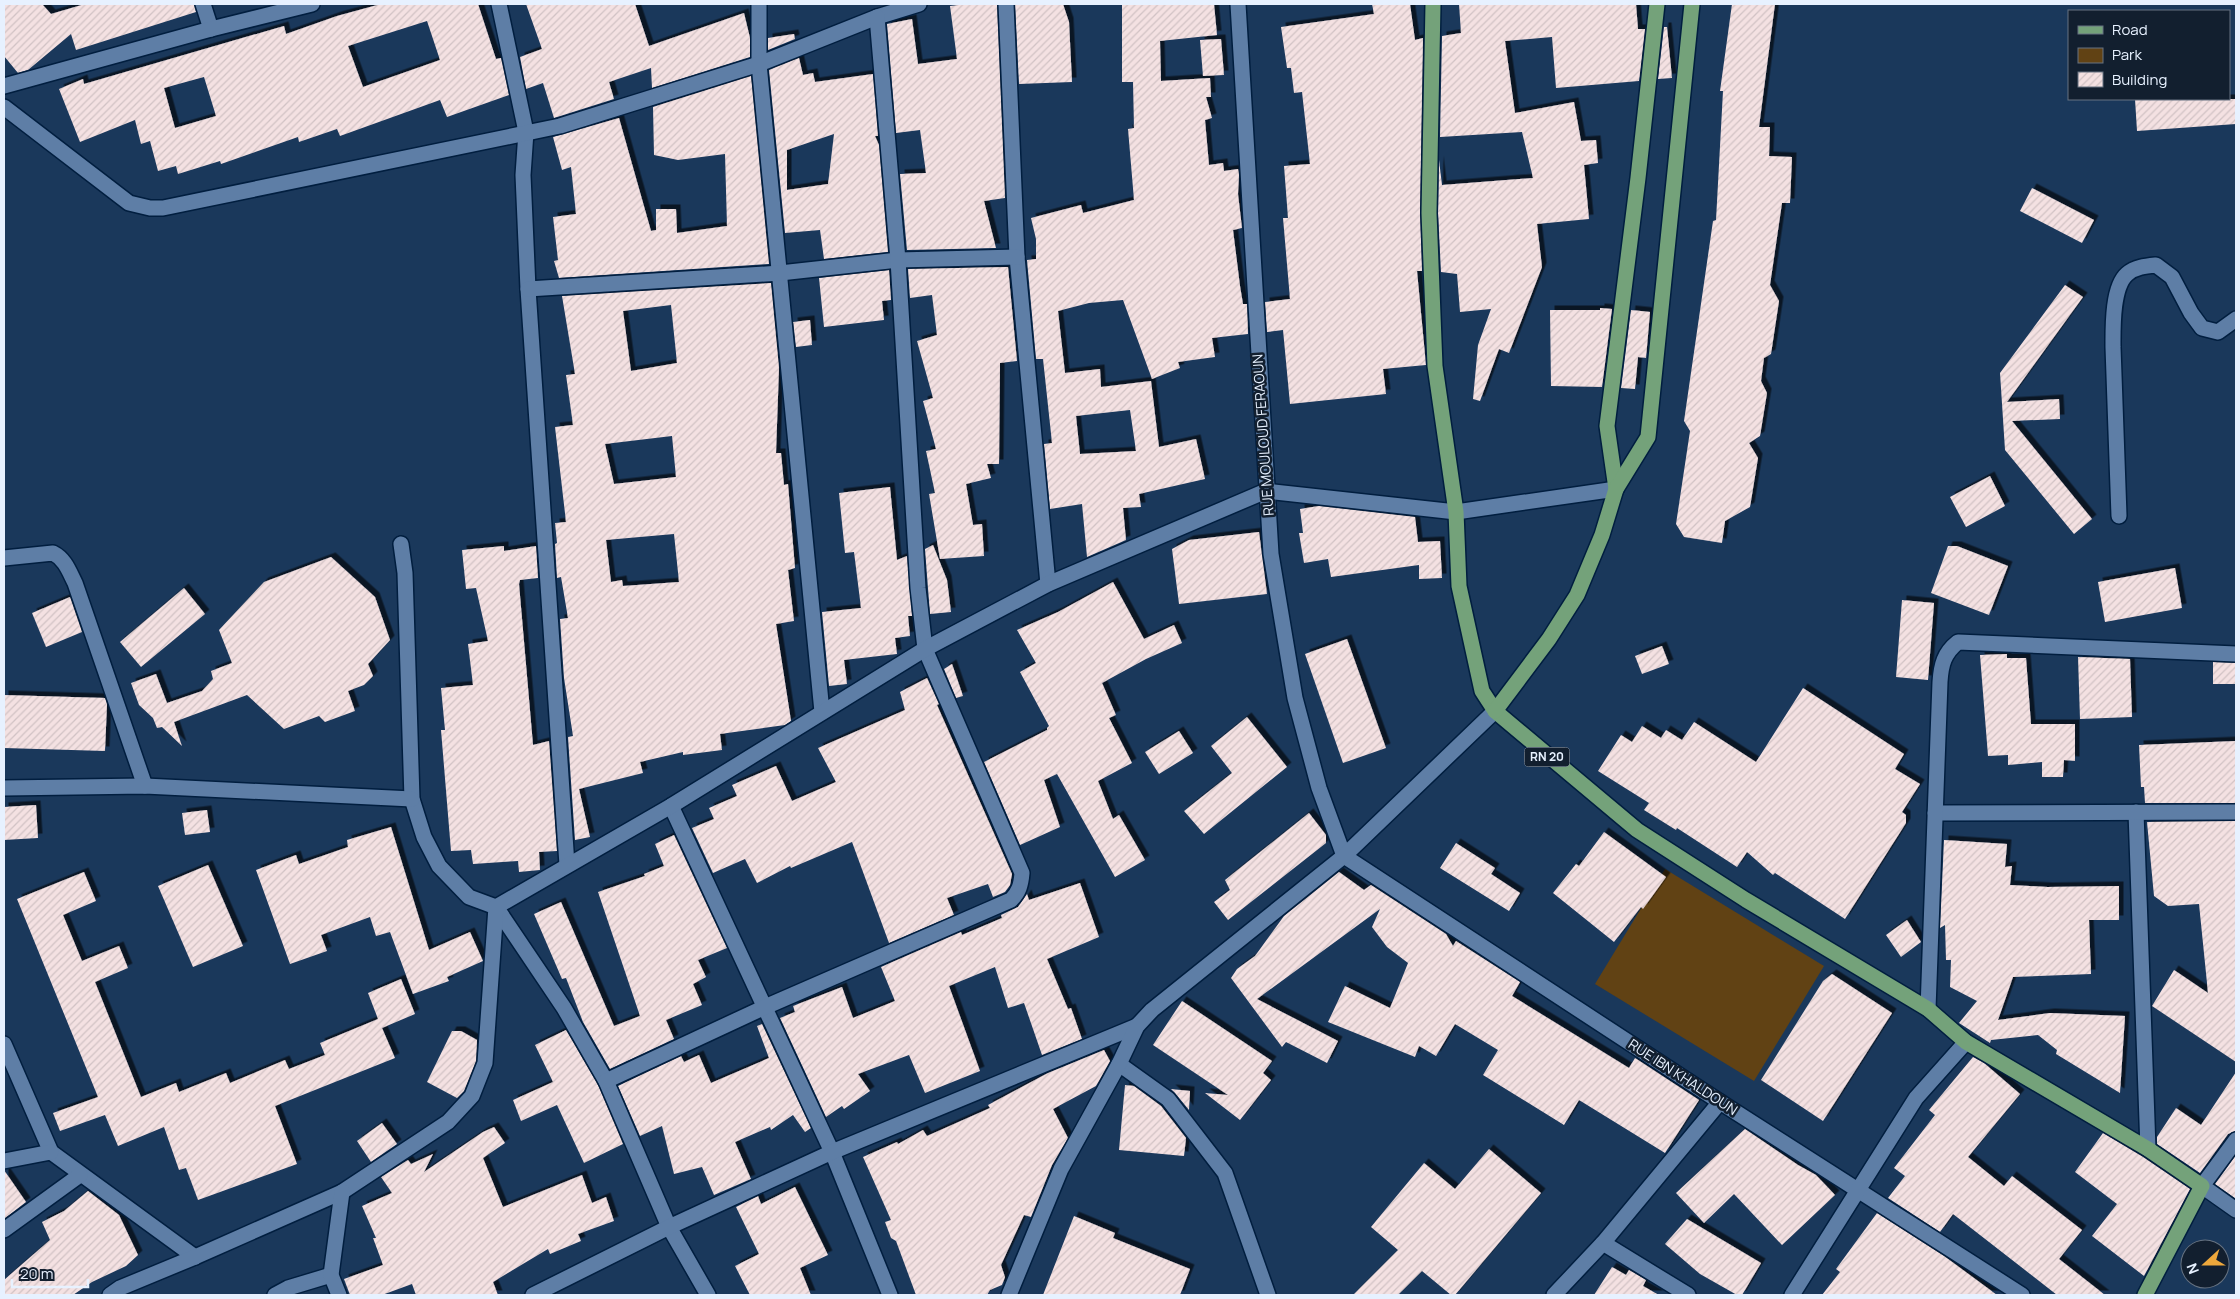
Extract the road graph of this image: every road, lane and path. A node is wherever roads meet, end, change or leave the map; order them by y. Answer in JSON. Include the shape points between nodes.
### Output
{"nodes":[{"id":1,"x":203,"y":4,"type":"edge"},
{"id":2,"x":312,"y":4,"type":"edge"},
{"id":3,"x":499,"y":4,"type":"edge"},
{"id":4,"x":759,"y":4,"type":"edge"},
{"id":5,"x":919,"y":4,"type":"edge"},
{"id":6,"x":1006,"y":4,"type":"edge"},
{"id":7,"x":1238,"y":4,"type":"edge"},
{"id":8,"x":1434,"y":4,"type":"edge"},
{"id":9,"x":1657,"y":4,"type":"edge"},
{"id":10,"x":1692,"y":4,"type":"edge"},
{"id":11,"x":877,"y":16,"type":"junction"},
{"id":12,"x":211,"y":29,"type":"junction"},
{"id":13,"x":759,"y":64,"type":"junction"},
{"id":14,"x":4,"y":86,"type":"edge"},
{"id":15,"x":4,"y":107,"type":"edge"},
{"id":16,"x":526,"y":132,"type":"junction"},
{"id":17,"x":1016,"y":257,"type":"junction"},
{"id":18,"x":898,"y":260,"type":"junction"},
{"id":19,"x":780,"y":273,"type":"junction"},
{"id":20,"x":528,"y":289,"type":"junction"},
{"id":21,"x":2236,"y":319,"type":"edge"},
{"id":22,"x":1616,"y":489,"type":"junction"},
{"id":23,"x":1266,"y":491,"type":"junction"},
{"id":24,"x":1456,"y":512,"type":"junction"},
{"id":25,"x":2119,"y":516,"type":"dead end"},
{"id":26,"x":401,"y":544,"type":"dead end"},
{"id":27,"x":4,"y":558,"type":"edge"},
{"id":28,"x":1048,"y":584,"type":"junction"},
{"id":29,"x":926,"y":649,"type":"junction"},
{"id":30,"x":2236,"y":654,"type":"edge"},
{"id":31,"x":1495,"y":711,"type":"junction"},
{"id":32,"x":822,"y":712,"type":"junction"},
{"id":33,"x":145,"y":786,"type":"junction"},
{"id":34,"x":4,"y":788,"type":"edge"},
{"id":35,"x":412,"y":798,"type":"junction"},
{"id":36,"x":671,"y":806,"type":"junction"},
{"id":37,"x":2136,"y":812,"type":"junction"},
{"id":38,"x":2236,"y":812,"type":"edge"},
{"id":39,"x":1935,"y":813,"type":"junction"},
{"id":40,"x":1344,"y":856,"type":"junction"},
{"id":41,"x":566,"y":865,"type":"junction"},
{"id":42,"x":496,"y":907,"type":"junction"},
{"id":43,"x":765,"y":1007,"type":"junction"},
{"id":44,"x":1928,"y":1010,"type":"junction"},
{"id":45,"x":1137,"y":1026,"type":"junction"},
{"id":46,"x":1966,"y":1042,"type":"junction"},
{"id":47,"x":4,"y":1044,"type":"edge"},
{"id":48,"x":1120,"y":1064,"type":"junction"},
{"id":49,"x":606,"y":1081,"type":"junction"},
{"id":50,"x":1720,"y":1102,"type":"junction"},
{"id":51,"x":2236,"y":1140,"type":"edge"},
{"id":52,"x":2148,"y":1149,"type":"junction"},
{"id":53,"x":51,"y":1152,"type":"junction"},
{"id":54,"x":832,"y":1152,"type":"junction"},
{"id":55,"x":4,"y":1161,"type":"edge"},
{"id":56,"x":80,"y":1175,"type":"junction"},
{"id":57,"x":2202,"y":1186,"type":"junction"},
{"id":58,"x":1859,"y":1190,"type":"junction"},
{"id":59,"x":342,"y":1192,"type":"junction"},
{"id":60,"x":2236,"y":1210,"type":"edge"},
{"id":61,"x":669,"y":1227,"type":"junction"},
{"id":62,"x":4,"y":1230,"type":"edge"},
{"id":63,"x":1603,"y":1243,"type":"junction"},
{"id":64,"x":195,"y":1258,"type":"junction"},
{"id":65,"x":330,"y":1275,"type":"junction"},
{"id":66,"x":1679,"y":1293,"type":"edge"},
{"id":67,"x":110,"y":1295,"type":"edge"},
{"id":68,"x":275,"y":1295,"type":"edge"},
{"id":69,"x":339,"y":1295,"type":"edge"},
{"id":70,"x":533,"y":1295,"type":"edge"},
{"id":71,"x":708,"y":1295,"type":"edge"},
{"id":72,"x":890,"y":1295,"type":"edge"},
{"id":73,"x":1009,"y":1295,"type":"edge"},
{"id":74,"x":1268,"y":1295,"type":"edge"},
{"id":75,"x":1554,"y":1295,"type":"edge"},
{"id":76,"x":1792,"y":1295,"type":"edge"},
{"id":77,"x":2022,"y":1295,"type":"edge"},
{"id":78,"x":2145,"y":1295,"type":"edge"}],
"edges":[{"from":1,"to":12,"type":"street"},
{"from":2,"to":12,"type":"street"},
{"from":3,"to":16,"type":"street"},
{"from":4,"to":13,"type":"street"},
{"from":5,"to":11,"type":"street"},
{"from":6,"to":17,"type":"street"},
{"from":7,"to":23,"type":"street","name":"RUE MOULOUD FERAOUN"},
{"from":8,"to":24,"type":"main road","number":"RN 20","via":[[1429,213],[1435,366]]},
{"from":9,"to":22,"type":"main road","via":[[1607,426]]},
{"from":10,"to":22,"type":"main road","via":[[1648,437]]},
{"from":11,"to":13,"type":"street"},
{"from":11,"to":18,"type":"street"},
{"from":12,"to":14,"type":"street"},
{"from":13,"to":16,"type":"street","via":[[560,126]]},
{"from":13,"to":19,"type":"street"},
{"from":15,"to":16,"type":"street","via":[[129,203],[156,209]]},
{"from":16,"to":20,"type":"street","via":[[524,175]]},
{"from":17,"to":18,"type":"street"},
{"from":17,"to":28,"type":"street"},
{"from":18,"to":19,"type":"street"},
{"from":18,"to":29,"type":"street","via":[[918,588]]},
{"from":19,"to":20,"type":"street"},
{"from":19,"to":32,"type":"street"},
{"from":20,"to":41,"type":"street"},
{"from":21,"to":25,"type":"street","via":[[2218,332],[2202,328],[2172,276],[2156,265],[2140,267],[2126,274],[2119,285],[2113,319],[2113,346]]},
{"from":22,"to":24,"type":"street"},
{"from":22,"to":31,"type":"main road","via":[[1602,535],[1577,595],[1549,639]]},
{"from":23,"to":24,"type":"street"},
{"from":23,"to":28,"type":"street"},
{"from":23,"to":40,"type":"street","name":"RUE MOULOUD FERAOUN","via":[[1271,554],[1295,698],[1319,788]]},
{"from":24,"to":31,"type":"main road","number":"RN 20","via":[[1459,586],[1482,691]]},
{"from":26,"to":35,"type":"street","via":[[405,573]]},
{"from":27,"to":33,"type":"street","via":[[52,553],[67,566]]},
{"from":28,"to":29,"type":"street"},
{"from":29,"to":32,"type":"street"},
{"from":29,"to":43,"type":"street","via":[[1022,874],[1018,893],[1011,900]]},
{"from":30,"to":39,"type":"street","via":[[1958,642],[1950,648],[1941,668]]},
{"from":31,"to":40,"type":"street"},
{"from":31,"to":44,"type":"main road","number":"RN 20","via":[[1637,830]]},
{"from":32,"to":36,"type":"street"},
{"from":33,"to":34,"type":"street"},
{"from":33,"to":35,"type":"street"},
{"from":35,"to":42,"type":"street","via":[[424,837],[439,866],[469,897]]},
{"from":36,"to":41,"type":"street"},
{"from":36,"to":43,"type":"street"},
{"from":37,"to":38,"type":"street"},
{"from":37,"to":39,"type":"street"},
{"from":37,"to":52,"type":"street"},
{"from":39,"to":44,"type":"street"},
{"from":40,"to":45,"type":"street","via":[[1152,1010]]},
{"from":40,"to":50,"type":"street","name":"RUE IBN KHALDOUN"},
{"from":41,"to":42,"type":"street"},
{"from":42,"to":49,"type":"street","via":[[564,1008]]},
{"from":42,"to":59,"type":"street","via":[[485,1063],[472,1096],[448,1122]]},
{"from":43,"to":49,"type":"street"},
{"from":43,"to":54,"type":"street"},
{"from":44,"to":46,"type":"main road","number":"RN 20"},
{"from":45,"to":48,"type":"street"},
{"from":45,"to":54,"type":"street"},
{"from":46,"to":52,"type":"main road","number":"RN 20"},
{"from":46,"to":58,"type":"street","via":[[1916,1098]]},
{"from":47,"to":53,"type":"street"},
{"from":48,"to":73,"type":"street","via":[[1057,1178]]},
{"from":48,"to":74,"type":"street","via":[[1168,1099],[1225,1173]]},
{"from":49,"to":61,"type":"street"},
{"from":50,"to":58,"type":"street","name":"RUE IBN KHALDOUN"},
{"from":50,"to":63,"type":"street"},
{"from":51,"to":57,"type":"street"},
{"from":52,"to":57,"type":"main road","number":"RN 20"},
{"from":53,"to":55,"type":"street"},
{"from":53,"to":56,"type":"street"},
{"from":54,"to":61,"type":"street"},
{"from":54,"to":72,"type":"street"},
{"from":56,"to":62,"type":"street"},
{"from":56,"to":64,"type":"street"},
{"from":57,"to":60,"type":"street"},
{"from":57,"to":78,"type":"main road"},
{"from":58,"to":76,"type":"street"},
{"from":58,"to":77,"type":"street","name":"RUE IBN KHALDOUN"},
{"from":59,"to":64,"type":"street"},
{"from":59,"to":65,"type":"street"},
{"from":61,"to":70,"type":"street"},
{"from":61,"to":71,"type":"street"},
{"from":63,"to":66,"type":"street"},
{"from":63,"to":75,"type":"street"},
{"from":64,"to":67,"type":"street"},
{"from":65,"to":68,"type":"street"},
{"from":65,"to":69,"type":"street"}]}
